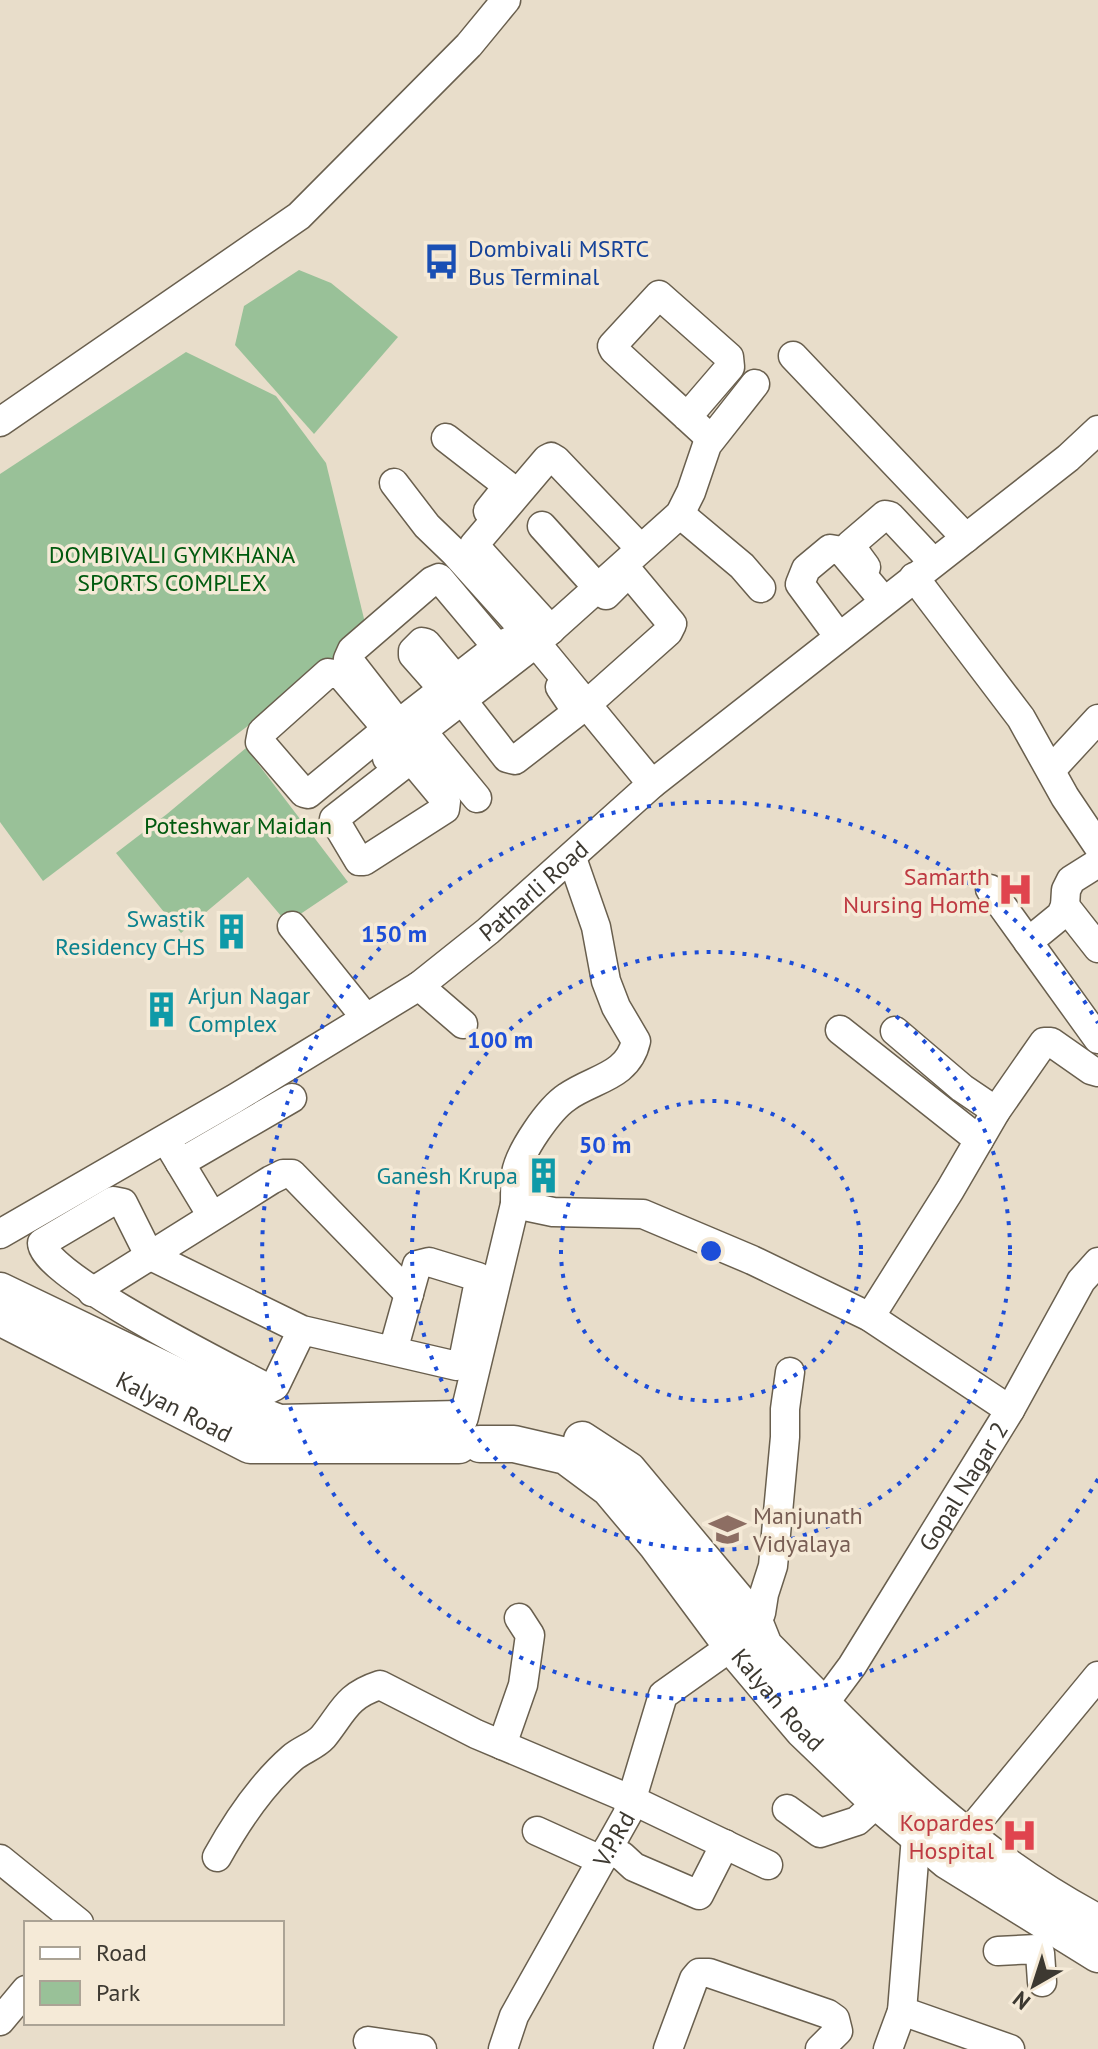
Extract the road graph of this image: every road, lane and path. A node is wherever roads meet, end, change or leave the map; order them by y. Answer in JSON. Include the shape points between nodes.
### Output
{"nodes":[{"id":1,"x":506,"y":0,"type":"edge"},
{"id":2,"x":793,"y":356,"type":"dead end"},
{"id":3,"x":755,"y":384,"type":"dead end"},
{"id":4,"x":687,"y":417,"type":"dead end"},
{"id":5,"x":0,"y":422,"type":"edge"},
{"id":6,"x":1098,"y":430,"type":"edge"},
{"id":7,"x":446,"y":438,"type":"dead end"},
{"id":8,"x":711,"y":439,"type":"junction"},
{"id":9,"x":394,"y":483,"type":"dead end"},
{"id":10,"x":680,"y":514,"type":"junction"},
{"id":11,"x":542,"y":526,"type":"dead end"},
{"id":12,"x":966,"y":538,"type":"junction"},
{"id":13,"x":633,"y":542,"type":"junction"},
{"id":14,"x":454,"y":552,"type":"junction"},
{"id":15,"x":924,"y":570,"type":"junction"},
{"id":16,"x":761,"y":588,"type":"dead end"},
{"id":17,"x":592,"y":590,"type":"junction"},
{"id":18,"x":887,"y":599,"type":"junction"},
{"id":19,"x":548,"y":631,"type":"junction"},
{"id":20,"x":839,"y":637,"type":"junction"},
{"id":21,"x":497,"y":647,"type":"junction"},
{"id":22,"x":499,"y":682,"type":"junction"},
{"id":23,"x":458,"y":701,"type":"junction"},
{"id":24,"x":586,"y":705,"type":"junction"},
{"id":25,"x":1098,"y":719,"type":"edge"},
{"id":26,"x":411,"y":742,"type":"junction"},
{"id":27,"x":1051,"y":770,"type":"junction"},
{"id":28,"x":652,"y":784,"type":"junction"},
{"id":29,"x":477,"y":798,"type":"dead end"},
{"id":30,"x":310,"y":817,"type":"dead end"},
{"id":31,"x":1098,"y":846,"type":"edge"},
{"id":32,"x":572,"y":858,"type":"junction"},
{"id":33,"x":1098,"y":863,"type":"edge"},
{"id":34,"x":990,"y":889,"type":"dead end"},
{"id":35,"x":1065,"y":906,"type":"junction"},
{"id":36,"x":292,"y":926,"type":"dead end"},
{"id":37,"x":1028,"y":942,"type":"junction"},
{"id":38,"x":1098,"y":948,"type":"edge"},
{"id":39,"x":419,"y":986,"type":"junction"},
{"id":40,"x":365,"y":1017,"type":"junction"},
{"id":41,"x":463,"y":1024,"type":"dead end"},
{"id":42,"x":1091,"y":1029,"type":"edge"},
{"id":43,"x":840,"y":1030,"type":"dead end"},
{"id":44,"x":895,"y":1031,"type":"dead end"},
{"id":45,"x":1055,"y":1045,"type":"junction"},
{"id":46,"x":1098,"y":1072,"type":"edge"},
{"id":47,"x":292,"y":1098,"type":"dead end"},
{"id":48,"x":214,"y":1110,"type":"junction"},
{"id":49,"x":996,"y":1111,"type":"junction"},
{"id":50,"x":227,"y":1135,"type":"junction"},
{"id":51,"x":165,"y":1138,"type":"junction"},
{"id":52,"x":979,"y":1140,"type":"junction"},
{"id":53,"x":180,"y":1163,"type":"junction"},
{"id":54,"x":515,"y":1204,"type":"junction"},
{"id":55,"x":212,"y":1216,"type":"junction"},
{"id":56,"x":0,"y":1234,"type":"edge"},
{"id":57,"x":149,"y":1255,"type":"junction"},
{"id":58,"x":1093,"y":1281,"type":"edge"},
{"id":59,"x":0,"y":1291,"type":"edge"},
{"id":60,"x":92,"y":1292,"type":"junction"},
{"id":61,"x":409,"y":1294,"type":"junction"},
{"id":62,"x":0,"y":1317,"type":"edge"},
{"id":63,"x":870,"y":1317,"type":"junction"},
{"id":64,"x":478,"y":1325,"type":"junction"},
{"id":65,"x":302,"y":1330,"type":"junction"},
{"id":66,"x":393,"y":1351,"type":"junction"},
{"id":67,"x":790,"y":1372,"type":"dead end"},
{"id":68,"x":1010,"y":1410,"type":"junction"},
{"id":69,"x":469,"y":1429,"type":"junction"},
{"id":70,"x":519,"y":1618,"type":"dead end"},
{"id":71,"x":743,"y":1633,"type":"junction"},
{"id":72,"x":1098,"y":1676,"type":"edge"},
{"id":73,"x":823,"y":1705,"type":"junction"},
{"id":74,"x":502,"y":1745,"type":"junction"},
{"id":75,"x":632,"y":1800,"type":"junction"},
{"id":76,"x":878,"y":1802,"type":"junction"},
{"id":77,"x":787,"y":1809,"type":"dead end"},
{"id":78,"x":537,"y":1831,"type":"dead end"},
{"id":79,"x":916,"y":1836,"type":"junction"},
{"id":80,"x":965,"y":1837,"type":"junction"},
{"id":81,"x":725,"y":1844,"type":"junction"},
{"id":82,"x":604,"y":1855,"type":"junction"},
{"id":83,"x":217,"y":1857,"type":"dead end"},
{"id":84,"x":0,"y":1859,"type":"edge"},
{"id":85,"x":768,"y":1865,"type":"dead end"},
{"id":86,"x":77,"y":1921,"type":"edge"},
{"id":87,"x":1098,"y":1923,"type":"edge"},
{"id":88,"x":1044,"y":1938,"type":"junction"},
{"id":89,"x":998,"y":1951,"type":"dead end"},
{"id":90,"x":1098,"y":1954,"type":"edge"},
{"id":91,"x":1042,"y":1982,"type":"dead end"},
{"id":92,"x":24,"y":1992,"type":"edge"},
{"id":93,"x":902,"y":2011,"type":"junction"},
{"id":94,"x":0,"y":2021,"type":"edge"},
{"id":95,"x":368,"y":2041,"type":"dead end"},
{"id":96,"x":422,"y":2049,"type":"edge"},
{"id":97,"x":503,"y":2049,"type":"edge"},
{"id":98,"x":668,"y":2049,"type":"edge"},
{"id":99,"x":820,"y":2049,"type":"edge"},
{"id":100,"x":888,"y":2049,"type":"edge"},
{"id":101,"x":1010,"y":2049,"type":"edge"}],
"edges":[{"from":1,"to":5,"type":"street","via":[[469,45],[299,216]]},
{"from":2,"to":12,"type":"street"},
{"from":3,"to":8,"type":"street"},
{"from":4,"to":8,"type":"street"},
{"from":6,"to":12,"type":"street","name":"Patharli Road"},
{"from":7,"to":14,"type":"street","via":[[508,486]]},
{"from":8,"to":10,"type":"street"},
{"from":9,"to":14,"type":"street"},
{"from":10,"to":13,"type":"street"},
{"from":10,"to":16,"type":"street"},
{"from":11,"to":17,"type":"street"},
{"from":12,"to":15,"type":"street","name":"Patharli Road"},
{"from":13,"to":17,"type":"street"},
{"from":13,"to":19,"type":"street","via":[[556,460],[547,459],[474,545]]},
{"from":14,"to":19,"type":"street"},
{"from":15,"to":18,"type":"street","name":"Patharli Road"},
{"from":15,"to":18,"type":"street","via":[[890,516],[881,516],[850,548]]},
{"from":15,"to":27,"type":"street"},
{"from":17,"to":19,"type":"street"},
{"from":17,"to":24,"type":"street","via":[[629,575],[672,624]]},
{"from":18,"to":20,"type":"street","name":"Patharli Road"},
{"from":18,"to":20,"type":"street","via":[[842,551],[830,549],[806,569],[800,584]]},
{"from":19,"to":21,"type":"street"},
{"from":19,"to":22,"type":"street"},
{"from":19,"to":24,"type":"street"},
{"from":20,"to":28,"type":"street","name":"Patharli Road"},
{"from":21,"to":23,"type":"street"},
{"from":21,"to":23,"type":"street","via":[[439,578],[348,655],[398,721]]},
{"from":22,"to":23,"type":"street"},
{"from":22,"to":23,"type":"street","via":[[540,663],[577,712],[511,761]]},
{"from":23,"to":26,"type":"street"},
{"from":24,"to":28,"type":"street"},
{"from":25,"to":27,"type":"street"},
{"from":26,"to":26,"type":"street","via":[[334,673],[260,737],[308,794]]},
{"from":26,"to":29,"type":"street"},
{"from":26,"to":30,"type":"street"},
{"from":27,"to":31,"type":"street"},
{"from":28,"to":32,"type":"street","name":"Patharli Road"},
{"from":32,"to":39,"type":"street","name":"Patharli Road"},
{"from":32,"to":54,"type":"street","via":[[596,927],[606,981],[636,1041],[632,1056],[617,1071],[567,1097],[538,1130],[517,1171]]},
{"from":33,"to":35,"type":"street","via":[[1068,885]]},
{"from":34,"to":37,"type":"street"},
{"from":35,"to":37,"type":"street","via":[[1057,920]]},
{"from":35,"to":38,"type":"street"},
{"from":36,"to":40,"type":"street"},
{"from":37,"to":42,"type":"street"},
{"from":39,"to":40,"type":"street","name":"Patharli Road"},
{"from":39,"to":41,"type":"street"},
{"from":40,"to":48,"type":"street","name":"Patharli Road"},
{"from":42,"to":45,"type":"street"},
{"from":43,"to":52,"type":"street"},
{"from":44,"to":49,"type":"street"},
{"from":45,"to":46,"type":"street"},
{"from":45,"to":49,"type":"street","via":[[1044,1042]]},
{"from":47,"to":50,"type":"street"},
{"from":48,"to":50,"type":"street"},
{"from":48,"to":51,"type":"street","name":"Patharli Road"},
{"from":49,"to":52,"type":"street"},
{"from":50,"to":53,"type":"street"},
{"from":51,"to":53,"type":"street"},
{"from":51,"to":56,"type":"street","name":"Patharli Road"},
{"from":52,"to":63,"type":"street"},
{"from":53,"to":55,"type":"street"},
{"from":54,"to":63,"type":"street","via":[[553,1212],[643,1214]]},
{"from":54,"to":64,"type":"street"},
{"from":55,"to":57,"type":"street"},
{"from":55,"to":61,"type":"street","via":[[271,1180],[292,1174]]},
{"from":57,"to":60,"type":"street"},
{"from":57,"to":60,"type":"street","via":[[119,1200],[45,1239],[44,1253]]},
{"from":57,"to":65,"type":"street"},
{"from":58,"to":68,"type":"street","name":"Gopal Nagar 2"},
{"from":59,"to":69,"type":"main road","name":"Kalyan Road","via":[[279,1423]]},
{"from":60,"to":65,"type":"street","via":[[269,1389]]},
{"from":61,"to":64,"type":"street","via":[[422,1262],[473,1274],[479,1281]]},
{"from":61,"to":66,"type":"street"},
{"from":62,"to":69,"type":"main road","name":"Kalyan Road","via":[[250,1445]]},
{"from":63,"to":68,"type":"street"},
{"from":64,"to":66,"type":"street","via":[[457,1366]]},
{"from":64,"to":69,"type":"street"},
{"from":65,"to":66,"type":"street"},
{"from":67,"to":71,"type":"street","via":[[773,1566],[761,1613]]},
{"from":68,"to":73,"type":"street","name":"Gopal Nagar 2"},
{"from":69,"to":71,"type":"main road","name":"Kalyan Road","via":[[529,1423],[575,1436],[628,1470]]},
{"from":70,"to":74,"type":"street","via":[[530,1635],[523,1685]]},
{"from":71,"to":73,"type":"main road","name":"Kalyan Road","via":[[764,1646]]},
{"from":71,"to":75,"type":"street","name":"V.P.Rd","via":[[663,1695]]},
{"from":71,"to":76,"type":"main road","name":"Kalyan Road","via":[[803,1730]]},
{"from":72,"to":80,"type":"street"},
{"from":73,"to":80,"type":"main road","name":"Kalyan Road"},
{"from":74,"to":75,"type":"street"},
{"from":74,"to":83,"type":"street","via":[[380,1685],[360,1691],[321,1740],[292,1758],[240,1816]]},
{"from":75,"to":81,"type":"street"},
{"from":75,"to":82,"type":"street","name":"V.P.Rd"},
{"from":76,"to":77,"type":"street","via":[[857,1821],[820,1833]]},
{"from":76,"to":79,"type":"main road","name":"Kalyan Road"},
{"from":78,"to":82,"type":"street"},
{"from":79,"to":88,"type":"main road","name":"Kalyan Road"},
{"from":79,"to":93,"type":"street"},
{"from":80,"to":87,"type":"main road","name":"Kalyan Road"},
{"from":81,"to":82,"type":"street","via":[[699,1895],[634,1867],[622,1856]]},
{"from":81,"to":85,"type":"street"},
{"from":82,"to":97,"type":"street","name":"V.P.Rd","via":[[514,2016]]},
{"from":84,"to":86,"type":"street"},
{"from":88,"to":89,"type":"street"},
{"from":88,"to":90,"type":"main road","name":"Kalyan Road"},
{"from":88,"to":91,"type":"street"},
{"from":92,"to":94,"type":"street"},
{"from":93,"to":100,"type":"street"},
{"from":93,"to":101,"type":"street"},
{"from":95,"to":96,"type":"street"},
{"from":98,"to":99,"type":"street","via":[[699,1973],[828,2014],[838,2031]]}]}
